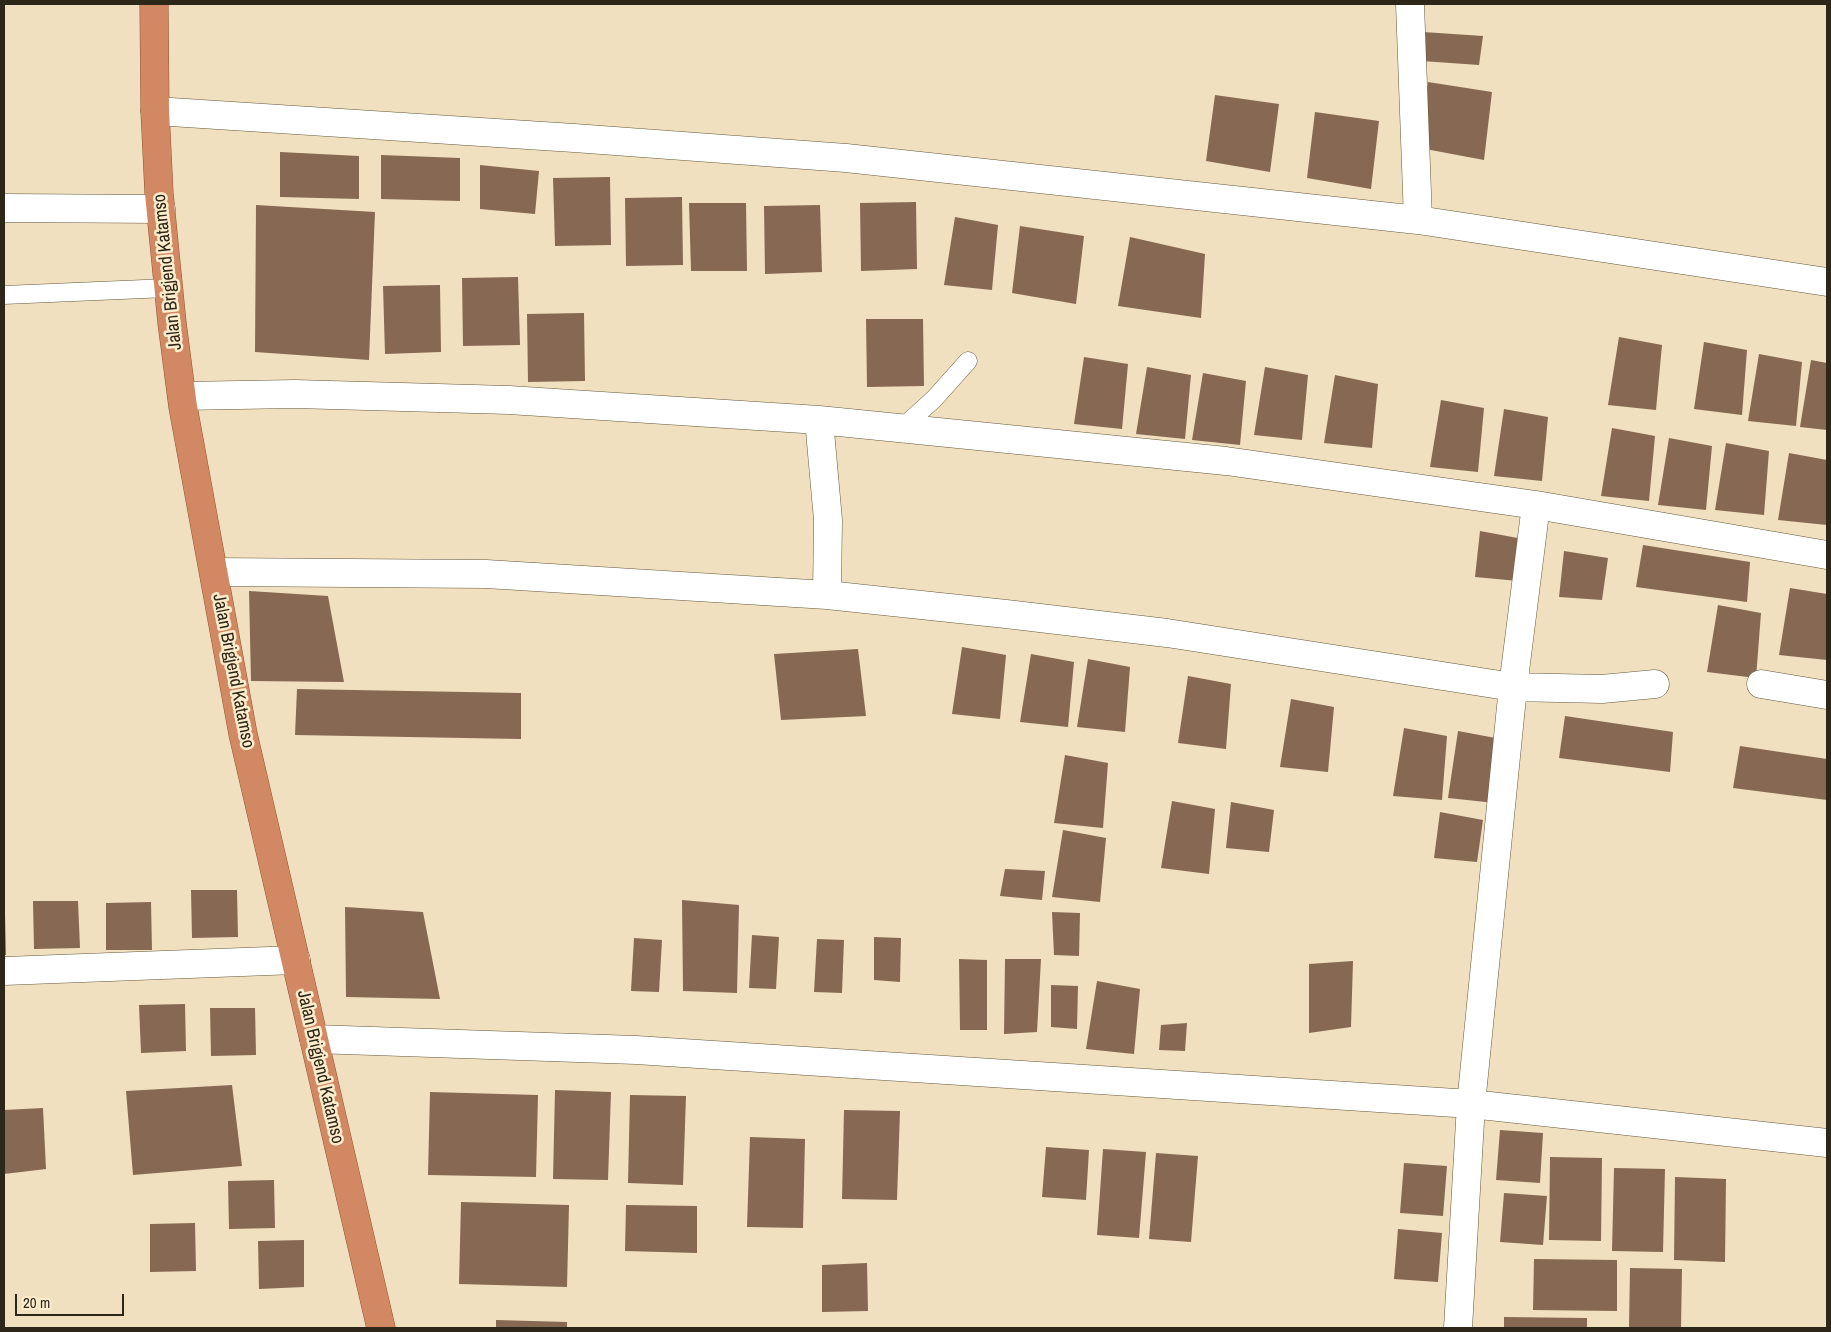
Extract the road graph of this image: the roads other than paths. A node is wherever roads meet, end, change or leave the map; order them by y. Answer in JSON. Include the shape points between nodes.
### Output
{"nodes":[{"id":1,"x":154,"y":4,"type":"edge"},
{"id":2,"x":1410,"y":4,"type":"edge"},
{"id":3,"x":154,"y":111,"type":"junction"},
{"id":4,"x":4,"y":208,"type":"edge"},
{"id":5,"x":161,"y":209,"type":"junction"},
{"id":6,"x":1418,"y":220,"type":"junction"},
{"id":7,"x":1827,"y":282,"type":"edge"},
{"id":8,"x":168,"y":288,"type":"junction"},
{"id":9,"x":4,"y":295,"type":"edge"},
{"id":10,"x":968,"y":361,"type":"dead end"},
{"id":11,"x":182,"y":396,"type":"junction"},
{"id":12,"x":819,"y":420,"type":"junction"},
{"id":13,"x":901,"y":429,"type":"junction"},
{"id":14,"x":1536,"y":505,"type":"junction"},
{"id":15,"x":1827,"y":555,"type":"edge"},
{"id":16,"x":214,"y":572,"type":"junction"},
{"id":17,"x":827,"y":595,"type":"junction"},
{"id":18,"x":1655,"y":684,"type":"dead end"},
{"id":19,"x":1761,"y":684,"type":"dead end"},
{"id":20,"x":1513,"y":688,"type":"junction"},
{"id":21,"x":1827,"y":695,"type":"edge"},
{"id":22,"x":296,"y":960,"type":"junction"},
{"id":23,"x":4,"y":971,"type":"edge"},
{"id":24,"x":314,"y":1039,"type":"junction"},
{"id":25,"x":1471,"y":1104,"type":"junction"},
{"id":26,"x":1827,"y":1143,"type":"edge"},
{"id":27,"x":381,"y":1328,"type":"edge"},
{"id":28,"x":1458,"y":1328,"type":"edge"}],
"edges":[{"from":1,"to":3,"type":"highway","name":"Jalan Brigjend Katamso"},
{"from":2,"to":6,"type":"street"},
{"from":3,"to":5,"type":"highway","name":"Jalan Brigjend Katamso"},
{"from":3,"to":6,"type":"street","via":[[846,158]]},
{"from":4,"to":5,"type":"street"},
{"from":5,"to":8,"type":"highway","name":"Jalan Brigjend Katamso"},
{"from":6,"to":7,"type":"street"},
{"from":8,"to":9,"type":"lane"},
{"from":8,"to":11,"type":"highway","name":"Jalan Brigjend Katamso"},
{"from":10,"to":13,"type":"lane"},
{"from":11,"to":12,"type":"street","via":[[295,394],[509,400]]},
{"from":11,"to":16,"type":"highway","name":"Jalan Brigjend Katamso"},
{"from":12,"to":13,"type":"street"},
{"from":12,"to":17,"type":"street","via":[[828,520]]},
{"from":13,"to":14,"type":"street","via":[[1226,461]]},
{"from":14,"to":15,"type":"street"},
{"from":14,"to":20,"type":"street"},
{"from":16,"to":17,"type":"street","via":[[486,574]]},
{"from":16,"to":22,"type":"highway","name":"Jalan Brigjend Katamso","via":[[243,734]]},
{"from":17,"to":20,"type":"street","via":[[1167,633]]},
{"from":18,"to":20,"type":"street","via":[[1602,689]]},
{"from":19,"to":21,"type":"street"},
{"from":20,"to":25,"type":"street"},
{"from":22,"to":23,"type":"street"},
{"from":22,"to":24,"type":"highway","name":"Jalan Brigjend Katamso"},
{"from":24,"to":25,"type":"street","via":[[636,1050]]},
{"from":24,"to":27,"type":"highway","name":"Jalan Brigjend Katamso"},
{"from":25,"to":26,"type":"street"},
{"from":25,"to":28,"type":"street"}]}
